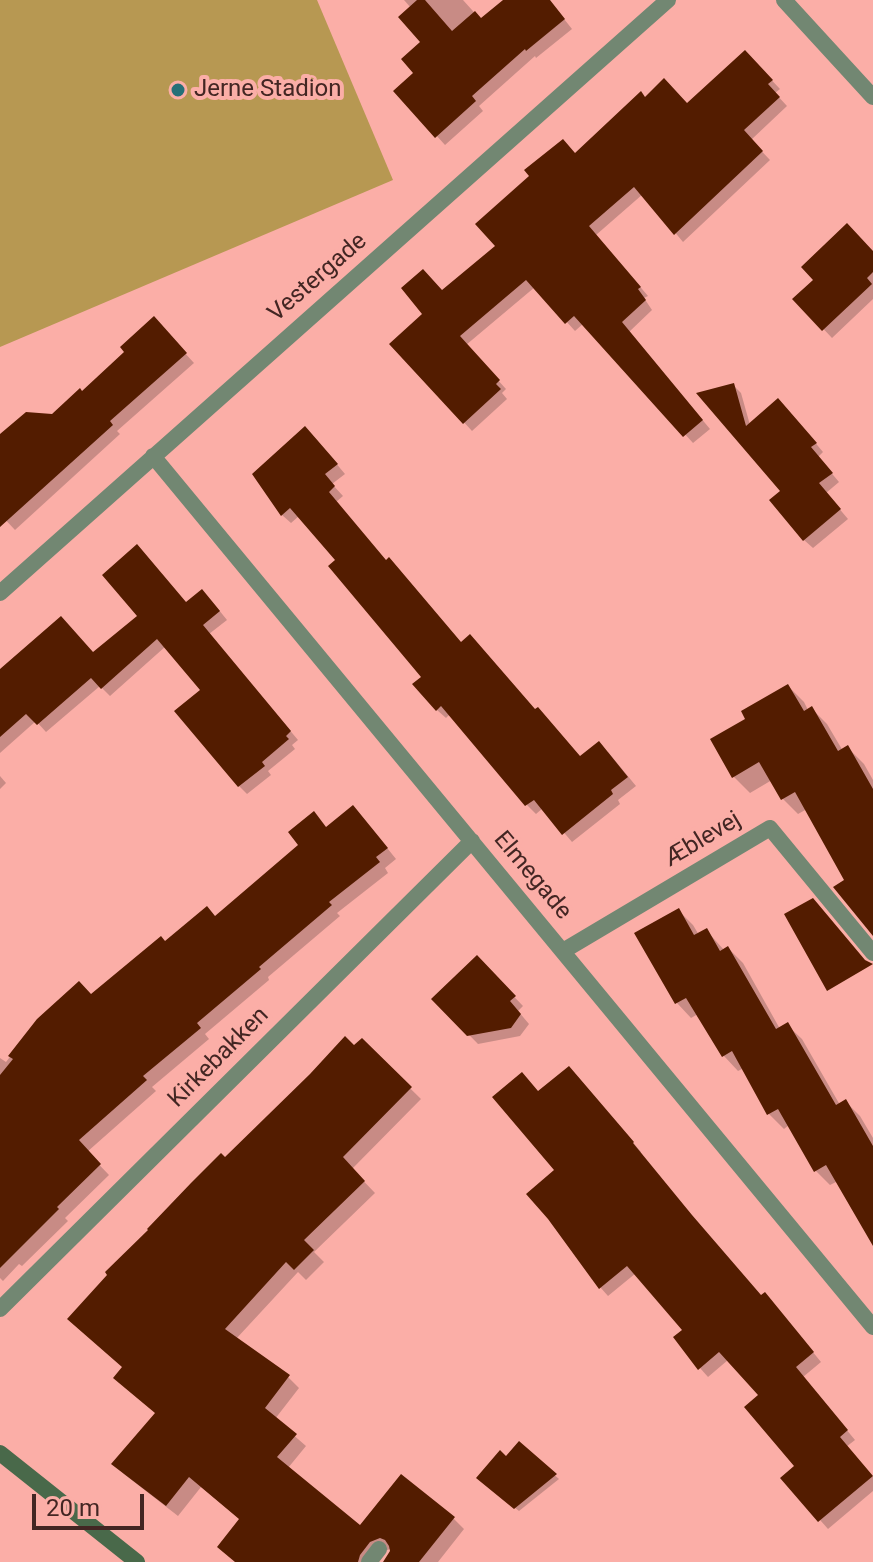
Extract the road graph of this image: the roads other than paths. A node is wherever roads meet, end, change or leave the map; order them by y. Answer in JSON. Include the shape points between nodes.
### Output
{"nodes":[{"id":1,"x":668,"y":0,"type":"edge"},
{"id":2,"x":784,"y":0,"type":"edge"},
{"id":3,"x":873,"y":97,"type":"edge"},
{"id":4,"x":153,"y":456,"type":"junction"},
{"id":5,"x":0,"y":593,"type":"edge"},
{"id":6,"x":472,"y":841,"type":"junction"},
{"id":7,"x":563,"y":951,"type":"junction"},
{"id":8,"x":873,"y":953,"type":"edge"},
{"id":9,"x":0,"y":1309,"type":"edge"},
{"id":10,"x":873,"y":1327,"type":"edge"},
{"id":11,"x":0,"y":1453,"type":"edge"},
{"id":12,"x":137,"y":1562,"type":"edge"}],
"edges":[{"from":1,"to":4,"type":"street","name":"Vestergade"},
{"from":2,"to":3,"type":"street"},
{"from":4,"to":5,"type":"street","name":"Vestergade"},
{"from":4,"to":6,"type":"street","name":"Elmegade"},
{"from":6,"to":7,"type":"street","name":"Elmegade"},
{"from":6,"to":9,"type":"street","name":"Kirkebakken"},
{"from":7,"to":8,"type":"street","name":"Æblevej","via":[[770,828]]},
{"from":7,"to":10,"type":"street","name":"Elmegade"},
{"from":11,"to":12,"type":"street"}]}
